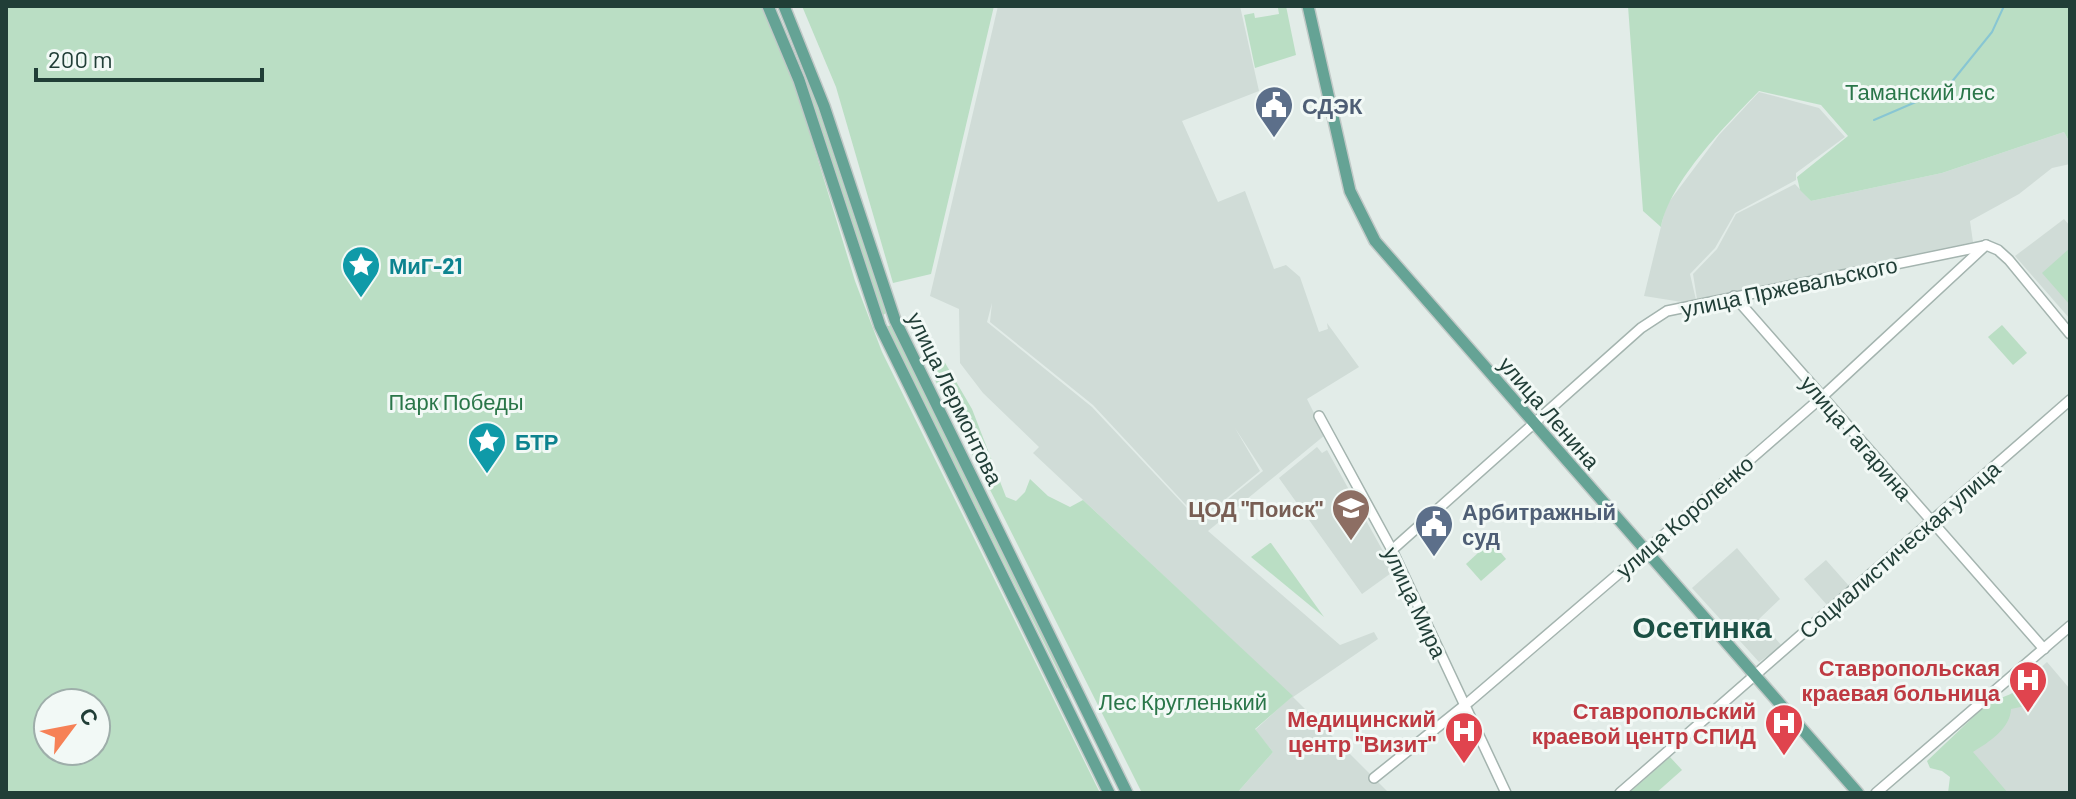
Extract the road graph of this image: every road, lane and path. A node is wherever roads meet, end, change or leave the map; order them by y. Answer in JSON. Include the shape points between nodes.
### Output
{"nodes":[{"id":1,"x":768,"y":6,"type":"edge"},
{"id":2,"x":784,"y":6,"type":"edge"},
{"id":3,"x":1308,"y":6,"type":"edge"},
{"id":4,"x":813,"y":75,"type":"junction"},
{"id":5,"x":799,"y":80,"type":"junction"},
{"id":6,"x":1986,"y":245,"type":"junction"},
{"id":7,"x":1734,"y":296,"type":"junction"},
{"id":8,"x":2070,"y":334,"type":"edge"},
{"id":9,"x":1822,"y":397,"type":"junction"},
{"id":10,"x":2070,"y":400,"type":"edge"},
{"id":11,"x":1319,"y":416,"type":"dead end"},
{"id":12,"x":1534,"y":424,"type":"junction"},
{"id":13,"x":1932,"y":522,"type":"junction"},
{"id":14,"x":1392,"y":550,"type":"junction"},
{"id":15,"x":1645,"y":550,"type":"junction"},
{"id":16,"x":2070,"y":626,"type":"edge"},
{"id":17,"x":2044,"y":649,"type":"junction"},
{"id":18,"x":1755,"y":675,"type":"junction"},
{"id":19,"x":1077,"y":687,"type":"junction"},
{"id":20,"x":1062,"y":696,"type":"junction"},
{"id":21,"x":1465,"y":704,"type":"junction"},
{"id":22,"x":1374,"y":778,"type":"dead end"},
{"id":23,"x":1109,"y":793,"type":"edge"},
{"id":24,"x":1127,"y":793,"type":"edge"},
{"id":25,"x":1506,"y":793,"type":"edge"},
{"id":26,"x":1620,"y":793,"type":"edge"},
{"id":27,"x":1858,"y":793,"type":"edge"},
{"id":28,"x":1876,"y":793,"type":"edge"}],
"edges":[{"from":1,"to":5,"type":"main road","name":"улица Лермонтова"},
{"from":2,"to":4,"type":"main road","name":"улица Лермонтова"},
{"from":3,"to":12,"type":"main road","name":"улица Ленина","via":[[1343,164],[1365,225]]},
{"from":4,"to":5,"type":"main road"},
{"from":4,"to":19,"type":"main road","name":"улица Лермонтова","via":[[895,320]]},
{"from":5,"to":20,"type":"main road","name":"улица Лермонтова","via":[[880,326]]},
{"from":6,"to":7,"type":"street","name":"улица Пржевальского"},
{"from":6,"to":8,"type":"street","via":[[2009,260]]},
{"from":6,"to":9,"type":"street","name":"улица Короленко"},
{"from":7,"to":9,"type":"street","name":"улица Гагарина"},
{"from":7,"to":12,"type":"street","name":"улица Пржевальского","via":[[1684,305],[1653,318]]},
{"from":9,"to":13,"type":"street","name":"улица Гагарина"},
{"from":9,"to":15,"type":"street","name":"улица Короленко"},
{"from":10,"to":13,"type":"street","name":"Социалистическая улица"},
{"from":11,"to":14,"type":"street","name":"улица Мира"},
{"from":12,"to":14,"type":"street","name":"улица Пржевальского"},
{"from":12,"to":15,"type":"main road","name":"улица Ленина"},
{"from":13,"to":17,"type":"street","name":"улица Гагарина"},
{"from":13,"to":18,"type":"street","name":"Социалистическая улица"},
{"from":14,"to":21,"type":"street","name":"улица Мира"},
{"from":15,"to":18,"type":"main road","name":"улица Ленина"},
{"from":15,"to":21,"type":"street","name":"улица Короленко"},
{"from":16,"to":17,"type":"street"},
{"from":17,"to":28,"type":"street"},
{"from":18,"to":26,"type":"street","name":"Социалистическая улица"},
{"from":18,"to":27,"type":"main road","name":"улица Ленина"},
{"from":19,"to":20,"type":"main road"},
{"from":19,"to":24,"type":"main road","name":"улица Лермонтова"},
{"from":20,"to":23,"type":"main road","name":"улица Лермонтова"},
{"from":21,"to":22,"type":"street","name":"улица Короленко"},
{"from":21,"to":25,"type":"street","name":"улица Мира"}]}
